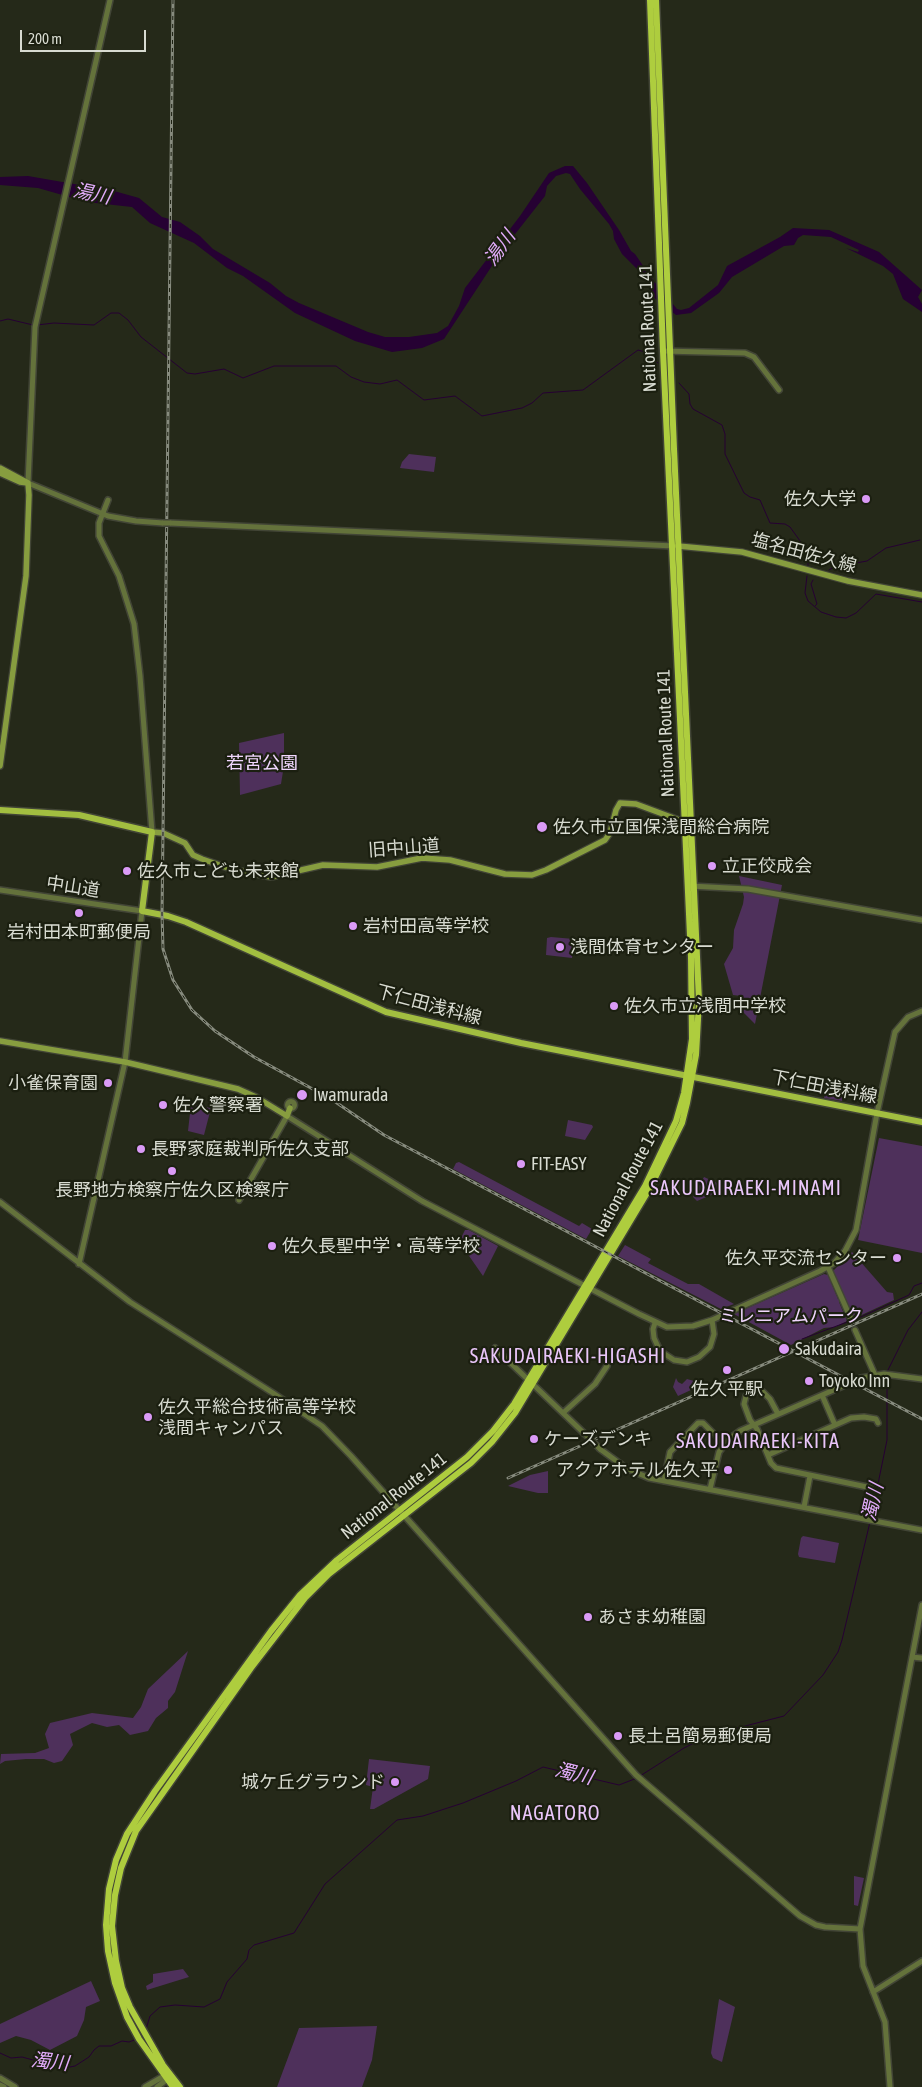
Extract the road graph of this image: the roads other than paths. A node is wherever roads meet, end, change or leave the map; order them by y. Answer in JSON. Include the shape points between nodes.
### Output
{"nodes":[{"id":1,"x":110,"y":0,"type":"edge"},
{"id":2,"x":650,"y":0,"type":"edge"},
{"id":3,"x":656,"y":0,"type":"edge"},
{"id":4,"x":664,"y":275,"type":"junction"},
{"id":5,"x":667,"y":351,"type":"junction"},
{"id":6,"x":779,"y":390,"type":"dead end"},
{"id":7,"x":0,"y":468,"type":"edge"},
{"id":8,"x":0,"y":473,"type":"edge"},
{"id":9,"x":28,"y":482,"type":"junction"},
{"id":10,"x":108,"y":500,"type":"dead end"},
{"id":11,"x":103,"y":515,"type":"junction"},
{"id":12,"x":675,"y":546,"type":"junction"},
{"id":13,"x":922,"y":595,"type":"edge"},
{"id":14,"x":0,"y":766,"type":"edge"},
{"id":15,"x":0,"y":810,"type":"edge"},
{"id":16,"x":688,"y":824,"type":"junction"},
{"id":17,"x":152,"y":832,"type":"junction"},
{"id":18,"x":691,"y":886,"type":"junction"},
{"id":19,"x":0,"y":890,"type":"edge"},
{"id":20,"x":142,"y":911,"type":"junction"},
{"id":21,"x":922,"y":920,"type":"edge"},
{"id":22,"x":922,"y":1010,"type":"edge"},
{"id":23,"x":0,"y":1041,"type":"edge"},
{"id":24,"x":125,"y":1062,"type":"junction"},
{"id":25,"x":690,"y":1076,"type":"junction"},
{"id":26,"x":290,"y":1108,"type":"dead end"},
{"id":27,"x":877,"y":1113,"type":"junction"},
{"id":28,"x":287,"y":1116,"type":"junction"},
{"id":29,"x":922,"y":1122,"type":"edge"},
{"id":30,"x":239,"y":1200,"type":"dead end"},
{"id":31,"x":0,"y":1202,"type":"edge"},
{"id":32,"x":79,"y":1264,"type":"junction"},
{"id":33,"x":828,"y":1267,"type":"junction"},
{"id":34,"x":588,"y":1287,"type":"junction"},
{"id":35,"x":851,"y":1319,"type":"dead end"},
{"id":36,"x":712,"y":1320,"type":"junction"},
{"id":37,"x":655,"y":1323,"type":"junction"},
{"id":38,"x":855,"y":1330,"type":"dead end"},
{"id":39,"x":495,"y":1348,"type":"dead end"},
{"id":40,"x":607,"y":1366,"type":"dead end"},
{"id":41,"x":875,"y":1375,"type":"junction"},
{"id":42,"x":922,"y":1379,"type":"edge"},
{"id":43,"x":531,"y":1383,"type":"junction"},
{"id":44,"x":822,"y":1395,"type":"junction"},
{"id":45,"x":563,"y":1414,"type":"junction"},
{"id":46,"x":778,"y":1414,"type":"junction"},
{"id":47,"x":878,"y":1423,"type":"dead end"},
{"id":48,"x":835,"y":1424,"type":"junction"},
{"id":49,"x":754,"y":1425,"type":"junction"},
{"id":50,"x":724,"y":1444,"type":"junction"},
{"id":51,"x":768,"y":1455,"type":"junction"},
{"id":52,"x":810,"y":1476,"type":"junction"},
{"id":53,"x":664,"y":1481,"type":"junction"},
{"id":54,"x":870,"y":1486,"type":"dead end"},
{"id":55,"x":710,"y":1489,"type":"junction"},
{"id":56,"x":804,"y":1507,"type":"junction"},
{"id":57,"x":403,"y":1513,"type":"junction"},
{"id":58,"x":922,"y":1530,"type":"edge"},
{"id":59,"x":922,"y":1605,"type":"edge"},
{"id":60,"x":912,"y":1657,"type":"junction"},
{"id":61,"x":922,"y":1658,"type":"edge"},
{"id":62,"x":860,"y":1929,"type":"junction"},
{"id":63,"x":922,"y":1961,"type":"edge"},
{"id":64,"x":873,"y":1992,"type":"junction"},
{"id":65,"x":168,"y":2077,"type":"junction"},
{"id":66,"x":0,"y":2078,"type":"edge"},
{"id":67,"x":0,"y":2084,"type":"edge"},
{"id":68,"x":4,"y":2087,"type":"edge"},
{"id":69,"x":15,"y":2087,"type":"edge"},
{"id":70,"x":145,"y":2087,"type":"edge"},
{"id":71,"x":157,"y":2087,"type":"edge"},
{"id":72,"x":172,"y":2087,"type":"edge"},
{"id":73,"x":180,"y":2087,"type":"edge"},
{"id":74,"x":890,"y":2087,"type":"edge"}],
"edges":[{"from":1,"to":9,"type":"street","via":[[36,324]]},
{"from":2,"to":4,"type":"highway","name":"National Route 141"},
{"from":3,"to":4,"type":"highway","name":"National Route 141"},
{"from":4,"to":5,"type":"highway","name":"National Route 141"},
{"from":5,"to":6,"type":"street","via":[[745,353],[754,357]]},
{"from":5,"to":12,"type":"highway","name":"National Route 141"},
{"from":7,"to":9,"type":"main road"},
{"from":8,"to":9,"type":"main road"},
{"from":9,"to":11,"type":"street"},
{"from":9,"to":14,"type":"main road","via":[[26,576]]},
{"from":10,"to":11,"type":"street"},
{"from":11,"to":12,"type":"street","bridge":true,"via":[[170,524]]},
{"from":11,"to":17,"type":"street","via":[[99,540],[119,576],[134,624]]},
{"from":12,"to":13,"type":"main road","name":"塩名田佐久線","via":[[742,552],[848,581]]},
{"from":12,"to":16,"type":"highway","name":"National Route 141"},
{"from":15,"to":17,"type":"main road","via":[[79,815]]},
{"from":16,"to":17,"type":"main road","name":"旧中山道","via":[[636,804],[620,803],[605,840],[532,875],[505,874],[450,860],[422,858],[385,866],[323,865],[265,876],[202,859],[193,855],[185,843],[163,833]]},
{"from":16,"to":18,"type":"highway","name":"National Route 141"},
{"from":17,"to":20,"type":"main road"},
{"from":18,"to":21,"type":"street","via":[[748,889]]},
{"from":18,"to":25,"type":"highway","name":"National Route 141","via":[[699,1017]]},
{"from":19,"to":20,"type":"street","name":"中山道"},
{"from":20,"to":24,"type":"street"},
{"from":20,"to":25,"type":"main road","name":"下仁田浅科線","via":[[186,922],[395,1015]]},
{"from":22,"to":27,"type":"street","via":[[908,1017],[895,1032]]},
{"from":23,"to":24,"type":"main road"},
{"from":24,"to":28,"type":"main road","via":[[244,1091]]},
{"from":24,"to":32,"type":"street"},
{"from":25,"to":27,"type":"main road","name":"下仁田浅科線"},
{"from":25,"to":34,"type":"highway","name":"National Route 141","via":[[682,1123],[669,1152],[645,1197]]},
{"from":26,"to":28,"type":"main road"},
{"from":27,"to":29,"type":"main road","name":"下仁田浅科線"},
{"from":27,"to":33,"type":"street","via":[[855,1234],[845,1251]]},
{"from":28,"to":30,"type":"street"},
{"from":28,"to":34,"type":"street","via":[[422,1201]]},
{"from":31,"to":32,"type":"street"},
{"from":32,"to":57,"type":"street","via":[[140,1309],[316,1422]]},
{"from":33,"to":35,"type":"street"},
{"from":33,"to":36,"type":"street"},
{"from":34,"to":37,"type":"street"},
{"from":34,"to":43,"type":"highway","name":"National Route 141"},
{"from":36,"to":37,"type":"street","via":[[685,1328]]},
{"from":36,"to":37,"type":"street","via":[[714,1334],[711,1344],[704,1354],[687,1362],[674,1360],[660,1351],[654,1338]]},
{"from":38,"to":41,"type":"street"},
{"from":39,"to":43,"type":"street"},
{"from":40,"to":45,"type":"street","via":[[595,1384]]},
{"from":41,"to":42,"type":"street"},
{"from":41,"to":44,"type":"street"},
{"from":43,"to":45,"type":"street"},
{"from":43,"to":57,"type":"highway","name":"National Route 141","via":[[515,1413],[488,1446],[457,1475]]},
{"from":44,"to":46,"type":"street"},
{"from":44,"to":48,"type":"street"},
{"from":45,"to":53,"type":"street","bridge":true,"via":[[626,1468]]},
{"from":46,"to":49,"type":"street"},
{"from":46,"to":49,"type":"street","via":[[763,1392],[748,1394],[744,1404]]},
{"from":47,"to":48,"type":"street","via":[[860,1417]]},
{"from":48,"to":51,"type":"street"},
{"from":49,"to":50,"type":"street"},
{"from":49,"to":51,"type":"street"},
{"from":50,"to":53,"type":"street","via":[[703,1423],[698,1423],[670,1452]]},
{"from":50,"to":55,"type":"street","via":[[716,1461]]},
{"from":51,"to":52,"type":"street","via":[[776,1468]]},
{"from":52,"to":54,"type":"street"},
{"from":52,"to":56,"type":"street"},
{"from":53,"to":55,"type":"street"},
{"from":55,"to":56,"type":"street"},
{"from":56,"to":58,"type":"street"},
{"from":57,"to":62,"type":"street","via":[[640,1778],[800,1916],[821,1926]]},
{"from":57,"to":65,"type":"highway","name":"National Route 141","via":[[329,1574],[292,1614],[136,1831],[121,1868],[115,1895],[114,1948],[127,2009]]},
{"from":59,"to":60,"type":"street"},
{"from":60,"to":61,"type":"street"},
{"from":60,"to":62,"type":"street"},
{"from":62,"to":64,"type":"street","via":[[862,1961]]},
{"from":63,"to":64,"type":"street"},
{"from":64,"to":74,"type":"street","via":[[885,2022]]},
{"from":65,"to":70,"type":"street"},
{"from":65,"to":71,"type":"street"},
{"from":65,"to":72,"type":"highway","name":"National Route 141"},
{"from":65,"to":73,"type":"highway","name":"National Route 141"},
{"from":66,"to":69,"type":"street"},
{"from":67,"to":68,"type":"street"}]}
